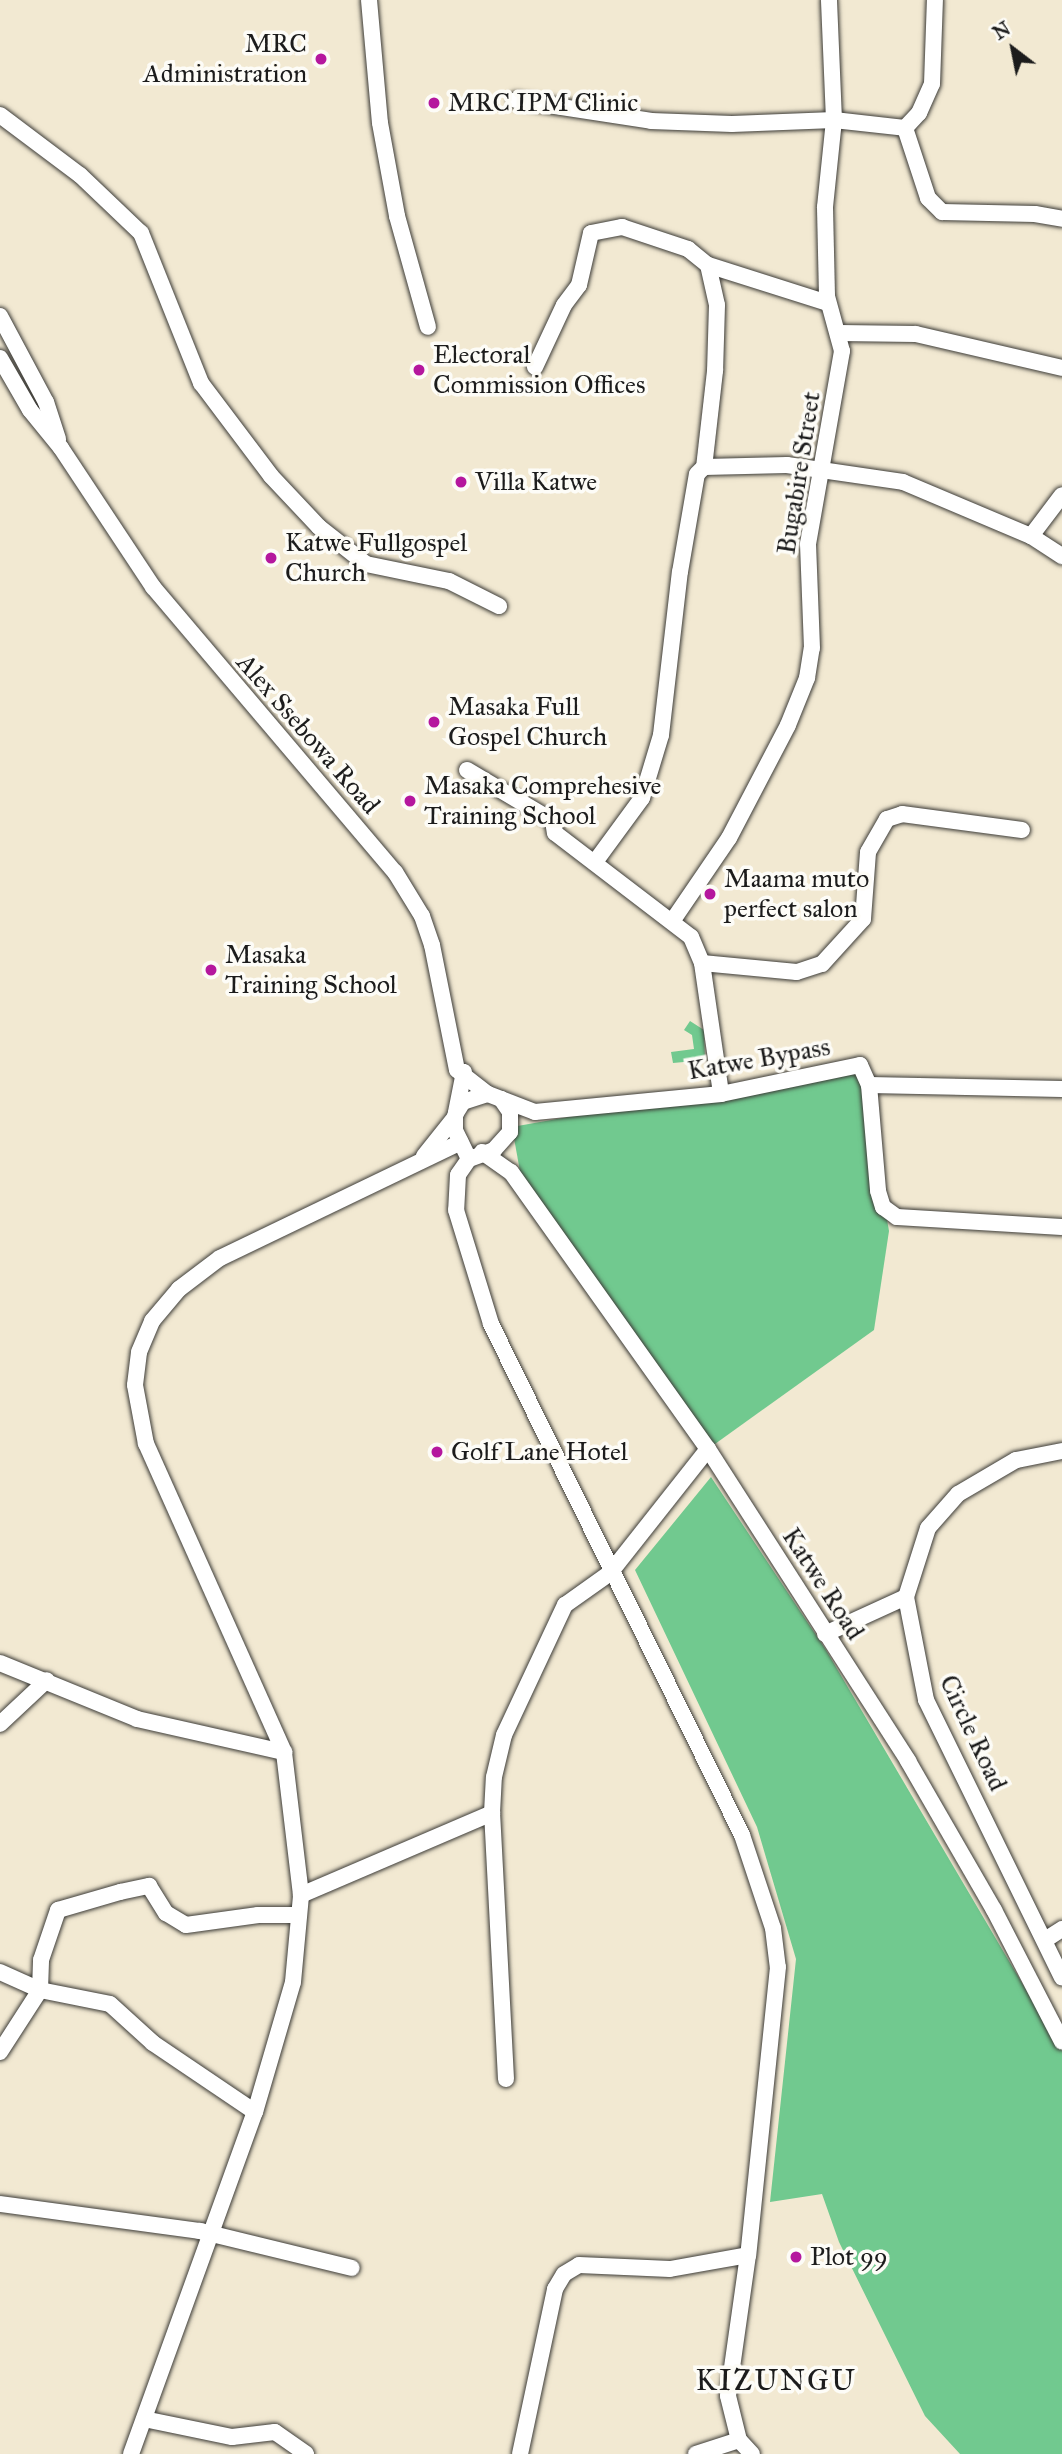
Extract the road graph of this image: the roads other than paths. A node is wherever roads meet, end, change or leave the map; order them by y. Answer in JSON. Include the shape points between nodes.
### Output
{"nodes":[{"id":1,"x":369,"y":0,"type":"edge"},
{"id":2,"x":829,"y":0,"type":"edge"},
{"id":3,"x":935,"y":0,"type":"edge"},
{"id":4,"x":516,"y":100,"type":"dead end"},
{"id":5,"x":0,"y":115,"type":"edge"},
{"id":6,"x":834,"y":120,"type":"junction"},
{"id":7,"x":905,"y":128,"type":"junction"},
{"id":8,"x":1062,"y":219,"type":"edge"},
{"id":9,"x":708,"y":265,"type":"junction"},
{"id":10,"x":828,"y":303,"type":"junction"},
{"id":11,"x":1,"y":319,"type":"edge"},
{"id":12,"x":428,"y":327,"type":"dead end"},
{"id":13,"x":839,"y":333,"type":"junction"},
{"id":14,"x":6,"y":342,"type":"edge"},
{"id":15,"x":0,"y":358,"type":"edge"},
{"id":16,"x":535,"y":368,"type":"dead end"},
{"id":17,"x":1062,"y":368,"type":"edge"},
{"id":18,"x":61,"y":448,"type":"junction"},
{"id":19,"x":704,"y":467,"type":"junction"},
{"id":20,"x":821,"y":469,"type":"junction"},
{"id":21,"x":839,"y":471,"type":"junction"},
{"id":22,"x":818,"y":487,"type":"junction"},
{"id":23,"x":1062,"y":495,"type":"edge"},
{"id":24,"x":1031,"y":536,"type":"junction"},
{"id":25,"x":1062,"y":556,"type":"edge"},
{"id":26,"x":499,"y":606,"type":"dead end"},
{"id":27,"x":467,"y":770,"type":"dead end"},
{"id":28,"x":1022,"y":830,"type":"dead end"},
{"id":29,"x":595,"y":862,"type":"junction"},
{"id":30,"x":673,"y":920,"type":"junction"},
{"id":31,"x":702,"y":963,"type":"junction"},
{"id":32,"x":464,"y":1072,"type":"junction"},
{"id":33,"x":869,"y":1085,"type":"junction"},
{"id":34,"x":1062,"y":1089,"type":"edge"},
{"id":35,"x":721,"y":1094,"type":"junction"},
{"id":36,"x":495,"y":1097,"type":"junction"},
{"id":37,"x":535,"y":1112,"type":"junction"},
{"id":38,"x":455,"y":1115,"type":"junction"},
{"id":39,"x":511,"y":1130,"type":"junction"},
{"id":40,"x":461,"y":1142,"type":"junction"},
{"id":41,"x":476,"y":1155,"type":"junction"},
{"id":42,"x":423,"y":1158,"type":"junction"},
{"id":43,"x":511,"y":1172,"type":"junction"},
{"id":44,"x":1062,"y":1227,"type":"edge"},
{"id":45,"x":708,"y":1448,"type":"junction"},
{"id":46,"x":1062,"y":1451,"type":"edge"},
{"id":47,"x":610,"y":1573,"type":"junction"},
{"id":48,"x":906,"y":1597,"type":"junction"},
{"id":49,"x":825,"y":1634,"type":"junction"},
{"id":50,"x":0,"y":1664,"type":"edge"},
{"id":51,"x":47,"y":1680,"type":"junction"},
{"id":52,"x":0,"y":1724,"type":"edge"},
{"id":53,"x":284,"y":1752,"type":"junction"},
{"id":54,"x":492,"y":1813,"type":"junction"},
{"id":55,"x":301,"y":1895,"type":"junction"},
{"id":56,"x":299,"y":1915,"type":"junction"},
{"id":57,"x":1062,"y":1929,"type":"edge"},
{"id":58,"x":1045,"y":1940,"type":"junction"},
{"id":59,"x":0,"y":1972,"type":"edge"},
{"id":60,"x":1062,"y":1978,"type":"edge"},
{"id":61,"x":35,"y":1996,"type":"junction"},
{"id":62,"x":1059,"y":2031,"type":"edge"},
{"id":63,"x":0,"y":2052,"type":"edge"},
{"id":64,"x":506,"y":2078,"type":"dead end"},
{"id":65,"x":255,"y":2112,"type":"junction"},
{"id":66,"x":0,"y":2204,"type":"edge"},
{"id":67,"x":210,"y":2234,"type":"junction"},
{"id":68,"x":748,"y":2255,"type":"junction"},
{"id":69,"x":352,"y":2268,"type":"dead end"},
{"id":70,"x":144,"y":2419,"type":"junction"},
{"id":71,"x":739,"y":2440,"type":"junction"},
{"id":72,"x":131,"y":2454,"type":"edge"},
{"id":73,"x":306,"y":2454,"type":"edge"},
{"id":74,"x":520,"y":2454,"type":"edge"},
{"id":75,"x":696,"y":2454,"type":"edge"},
{"id":76,"x":752,"y":2454,"type":"edge"}],
"edges":[{"from":1,"to":12,"type":"street","via":[[385,150]]},
{"from":2,"to":6,"type":"street","name":"Bugabire Street"},
{"from":3,"to":7,"type":"street","via":[[932,84],[919,113]]},
{"from":4,"to":6,"type":"street","via":[[651,121]]},
{"from":5,"to":26,"type":"street","via":[[80,174],[141,233],[187,357],[206,392],[271,476],[319,527],[366,564],[449,581]]},
{"from":6,"to":7,"type":"street"},
{"from":6,"to":10,"type":"street","name":"Bugabire Street","via":[[825,207]]},
{"from":7,"to":8,"type":"street","via":[[928,198],[942,212]]},
{"from":9,"to":10,"type":"street"},
{"from":9,"to":16,"type":"street","via":[[688,249],[622,227],[591,233],[579,285]]},
{"from":9,"to":19,"type":"street","via":[[717,305]]},
{"from":10,"to":13,"type":"street","name":"Bugabire Street"},
{"from":11,"to":14,"type":"street","name":"Alex Ssebowa Road"},
{"from":13,"to":17,"type":"street","via":[[916,334]]},
{"from":13,"to":20,"type":"street","name":"Bugabire Street","via":[[841,363]]},
{"from":14,"to":18,"type":"street","name":"Alex Ssebowa Road","via":[[46,402]]},
{"from":15,"to":18,"type":"street","name":"Alex Ssebowa Road","via":[[30,410]]},
{"from":18,"to":32,"type":"street","name":"Alex Ssebowa Road","via":[[153,587],[395,872],[422,916],[457,1070]]},
{"from":19,"to":20,"type":"street"},
{"from":19,"to":29,"type":"street","via":[[697,474],[660,735],[642,798]]},
{"from":20,"to":21,"type":"street"},
{"from":20,"to":22,"type":"street","name":"Bugabire Street"},
{"from":21,"to":22,"type":"street"},
{"from":21,"to":24,"type":"street","via":[[929,489],[1009,530]]},
{"from":22,"to":30,"type":"street","name":"Bugabire Street","via":[[808,544],[812,648],[807,678],[788,725],[729,838]]},
{"from":23,"to":24,"type":"street"},
{"from":24,"to":25,"type":"street"},
{"from":27,"to":29,"type":"street","via":[[549,818],[555,833]]},
{"from":28,"to":31,"type":"street","via":[[902,814],[887,819],[868,852],[863,919],[822,964],[796,972]]},
{"from":29,"to":30,"type":"street"},
{"from":30,"to":31,"type":"street","via":[[691,937]]},
{"from":31,"to":35,"type":"street"},
{"from":32,"to":36,"type":"street"},
{"from":32,"to":38,"type":"street"},
{"from":33,"to":34,"type":"street"},
{"from":33,"to":35,"type":"street","name":"Katwe Bypass","via":[[860,1065]]},
{"from":33,"to":44,"type":"street","via":[[877,1191],[883,1207],[897,1217]]},
{"from":35,"to":37,"type":"street","name":"Katwe Bypass"},
{"from":36,"to":37,"type":"street","name":"Katwe Bypass"},
{"from":36,"to":38,"type":"street","via":[[463,1102]]},
{"from":36,"to":39,"type":"street","via":[[510,1112]]},
{"from":37,"to":39,"type":"street","name":"Katwe Bypass"},
{"from":38,"to":40,"type":"street"},
{"from":38,"to":42,"type":"street"},
{"from":39,"to":41,"type":"street","via":[[494,1150]]},
{"from":39,"to":43,"type":"street"},
{"from":40,"to":41,"type":"street"},
{"from":40,"to":42,"type":"street"},
{"from":41,"to":43,"type":"street","name":"Katwe Road"},
{"from":41,"to":47,"type":"street","via":[[458,1175],[454,1191],[471,1269],[491,1324]]},
{"from":42,"to":53,"type":"street","via":[[220,1258],[179,1289],[152,1321],[139,1352],[135,1385],[146,1444]]},
{"from":43,"to":45,"type":"street","name":"Katwe Road"},
{"from":45,"to":47,"type":"street"},
{"from":45,"to":49,"type":"street","name":"Katwe Road"},
{"from":46,"to":48,"type":"street","name":"Circle Road","via":[[1017,1460],[958,1494],[928,1528]]},
{"from":47,"to":54,"type":"street","via":[[565,1605],[543,1645],[504,1735]]},
{"from":47,"to":68,"type":"street","via":[[742,1835],[774,1928],[778,1967]]},
{"from":48,"to":49,"type":"street"},
{"from":48,"to":58,"type":"street","name":"Circle Road","via":[[926,1700]]},
{"from":49,"to":62,"type":"street","name":"Katwe Road","via":[[908,1761]]},
{"from":50,"to":51,"type":"street"},
{"from":51,"to":52,"type":"street"},
{"from":51,"to":53,"type":"street","via":[[137,1719]]},
{"from":53,"to":55,"type":"street","via":[[299,1848]]},
{"from":54,"to":55,"type":"street"},
{"from":54,"to":64,"type":"street"},
{"from":55,"to":56,"type":"street"},
{"from":56,"to":61,"type":"street","via":[[258,1915],[186,1925],[166,1913],[149,1886],[58,1910],[41,1959]]},
{"from":56,"to":65,"type":"street","via":[[293,1982]]},
{"from":57,"to":58,"type":"street"},
{"from":58,"to":60,"type":"street","name":"Circle Road"},
{"from":59,"to":61,"type":"street"},
{"from":61,"to":63,"type":"street"},
{"from":61,"to":65,"type":"street","via":[[110,2004],[153,2043]]},
{"from":65,"to":67,"type":"street"},
{"from":66,"to":67,"type":"street"},
{"from":67,"to":69,"type":"street"},
{"from":67,"to":70,"type":"street"},
{"from":68,"to":71,"type":"street","via":[[728,2396]]},
{"from":68,"to":74,"type":"street","via":[[670,2269],[579,2265],[564,2274],[549,2314]]},
{"from":70,"to":72,"type":"street"},
{"from":70,"to":73,"type":"street","via":[[232,2437],[275,2432]]},
{"from":71,"to":75,"type":"street"},
{"from":71,"to":76,"type":"street"}]}
